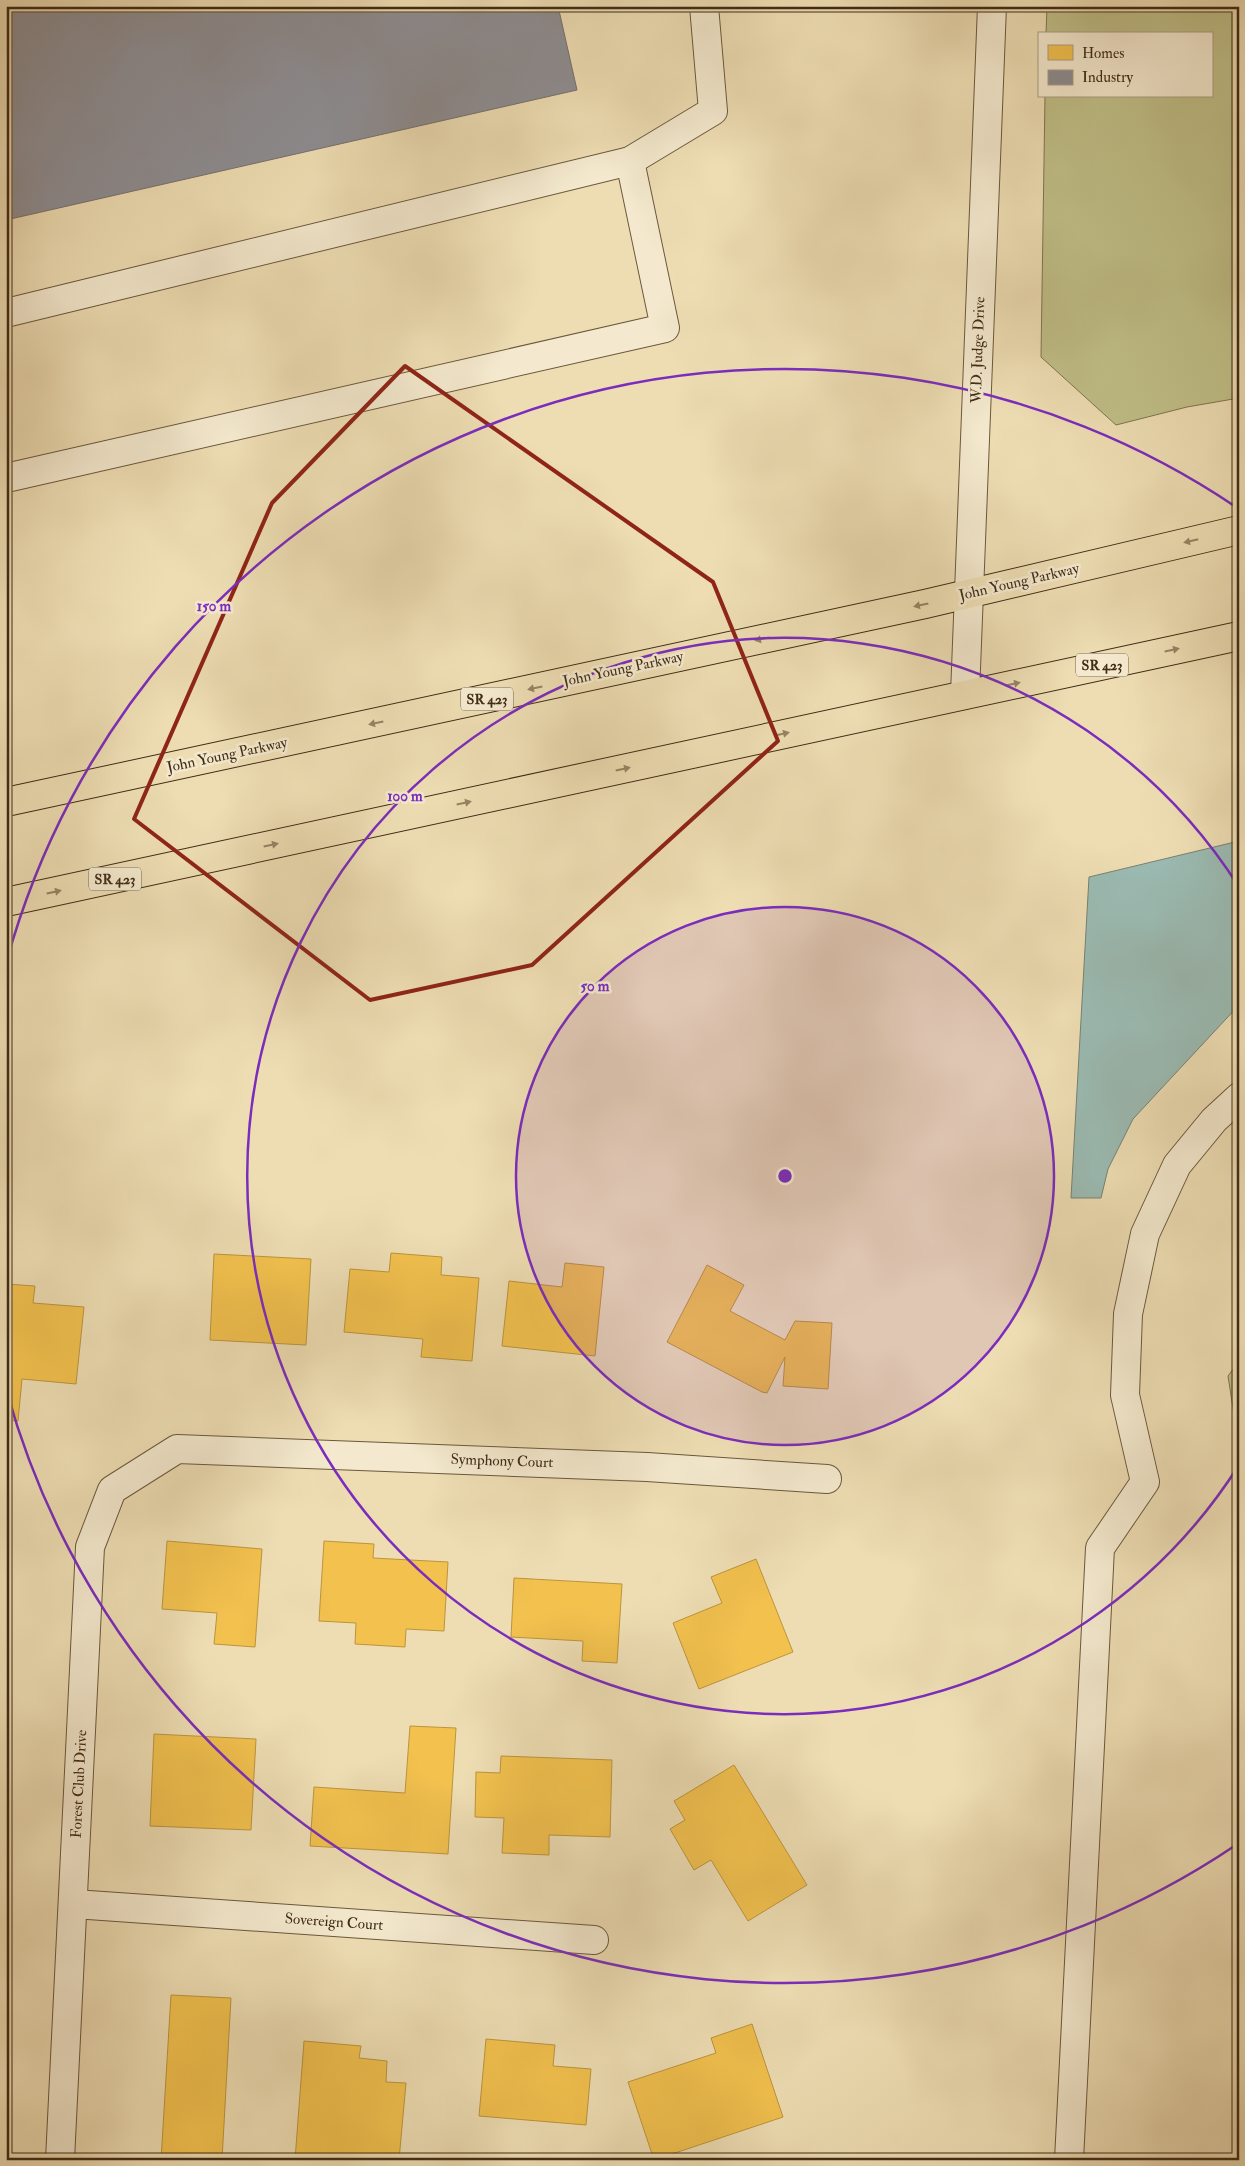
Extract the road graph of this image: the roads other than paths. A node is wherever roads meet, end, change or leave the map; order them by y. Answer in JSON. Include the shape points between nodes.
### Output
{"nodes":[{"id":1,"x":704,"y":6,"type":"edge"},
{"id":2,"x":992,"y":6,"type":"edge"},
{"id":3,"x":630,"y":161,"type":"junction"},
{"id":4,"x":6,"y":313,"type":"edge"},
{"id":5,"x":6,"y":478,"type":"edge"},
{"id":6,"x":1239,"y":530,"type":"edge"},
{"id":7,"x":968,"y":594,"type":"junction"},
{"id":8,"x":1239,"y":636,"type":"edge"},
{"id":9,"x":965,"y":694,"type":"junction"},
{"id":10,"x":6,"y":802,"type":"edge"},
{"id":11,"x":6,"y":902,"type":"edge"},
{"id":12,"x":1239,"y":1096,"type":"edge"},
{"id":13,"x":177,"y":1449,"type":"joint"},
{"id":14,"x":827,"y":1479,"type":"dead end"},
{"id":15,"x":74,"y":1904,"type":"junction"},
{"id":16,"x":594,"y":1940,"type":"dead end"},
{"id":17,"x":60,"y":2160,"type":"edge"},
{"id":18,"x":1069,"y":2160,"type":"edge"}],
"edges":[{"from":1,"to":3,"type":"street","via":[[713,111]]},
{"from":2,"to":7,"type":"street","name":"W.D. Judge Drive"},
{"from":3,"to":4,"type":"street"},
{"from":3,"to":5,"type":"street","via":[[665,328]]},
{"from":6,"to":7,"type":"main road","name":"John Young Parkway","number":"SR 423","one_way":true},
{"from":7,"to":9,"type":"street","name":"W.D. Judge Drive"},
{"from":7,"to":10,"type":"main road","name":"John Young Parkway","number":"SR 423","one_way":true},
{"from":9,"to":8,"type":"main road","number":"SR 423","one_way":true},
{"from":11,"to":9,"type":"main road","number":"SR 423","one_way":true},
{"from":12,"to":18,"type":"street","via":[[1214,1120],[1177,1165],[1146,1234],[1128,1314],[1125,1395],[1145,1482],[1100,1548]]},
{"from":13,"to":14,"type":"street","name":"Symphony Court","via":[[647,1467]]},
{"from":13,"to":15,"type":"street","name":"Forest Club Drive","via":[[112,1490],[90,1547]]},
{"from":15,"to":16,"type":"street","name":"Sovereign Court"},
{"from":15,"to":17,"type":"street","name":"Forest Club Drive"}]}
